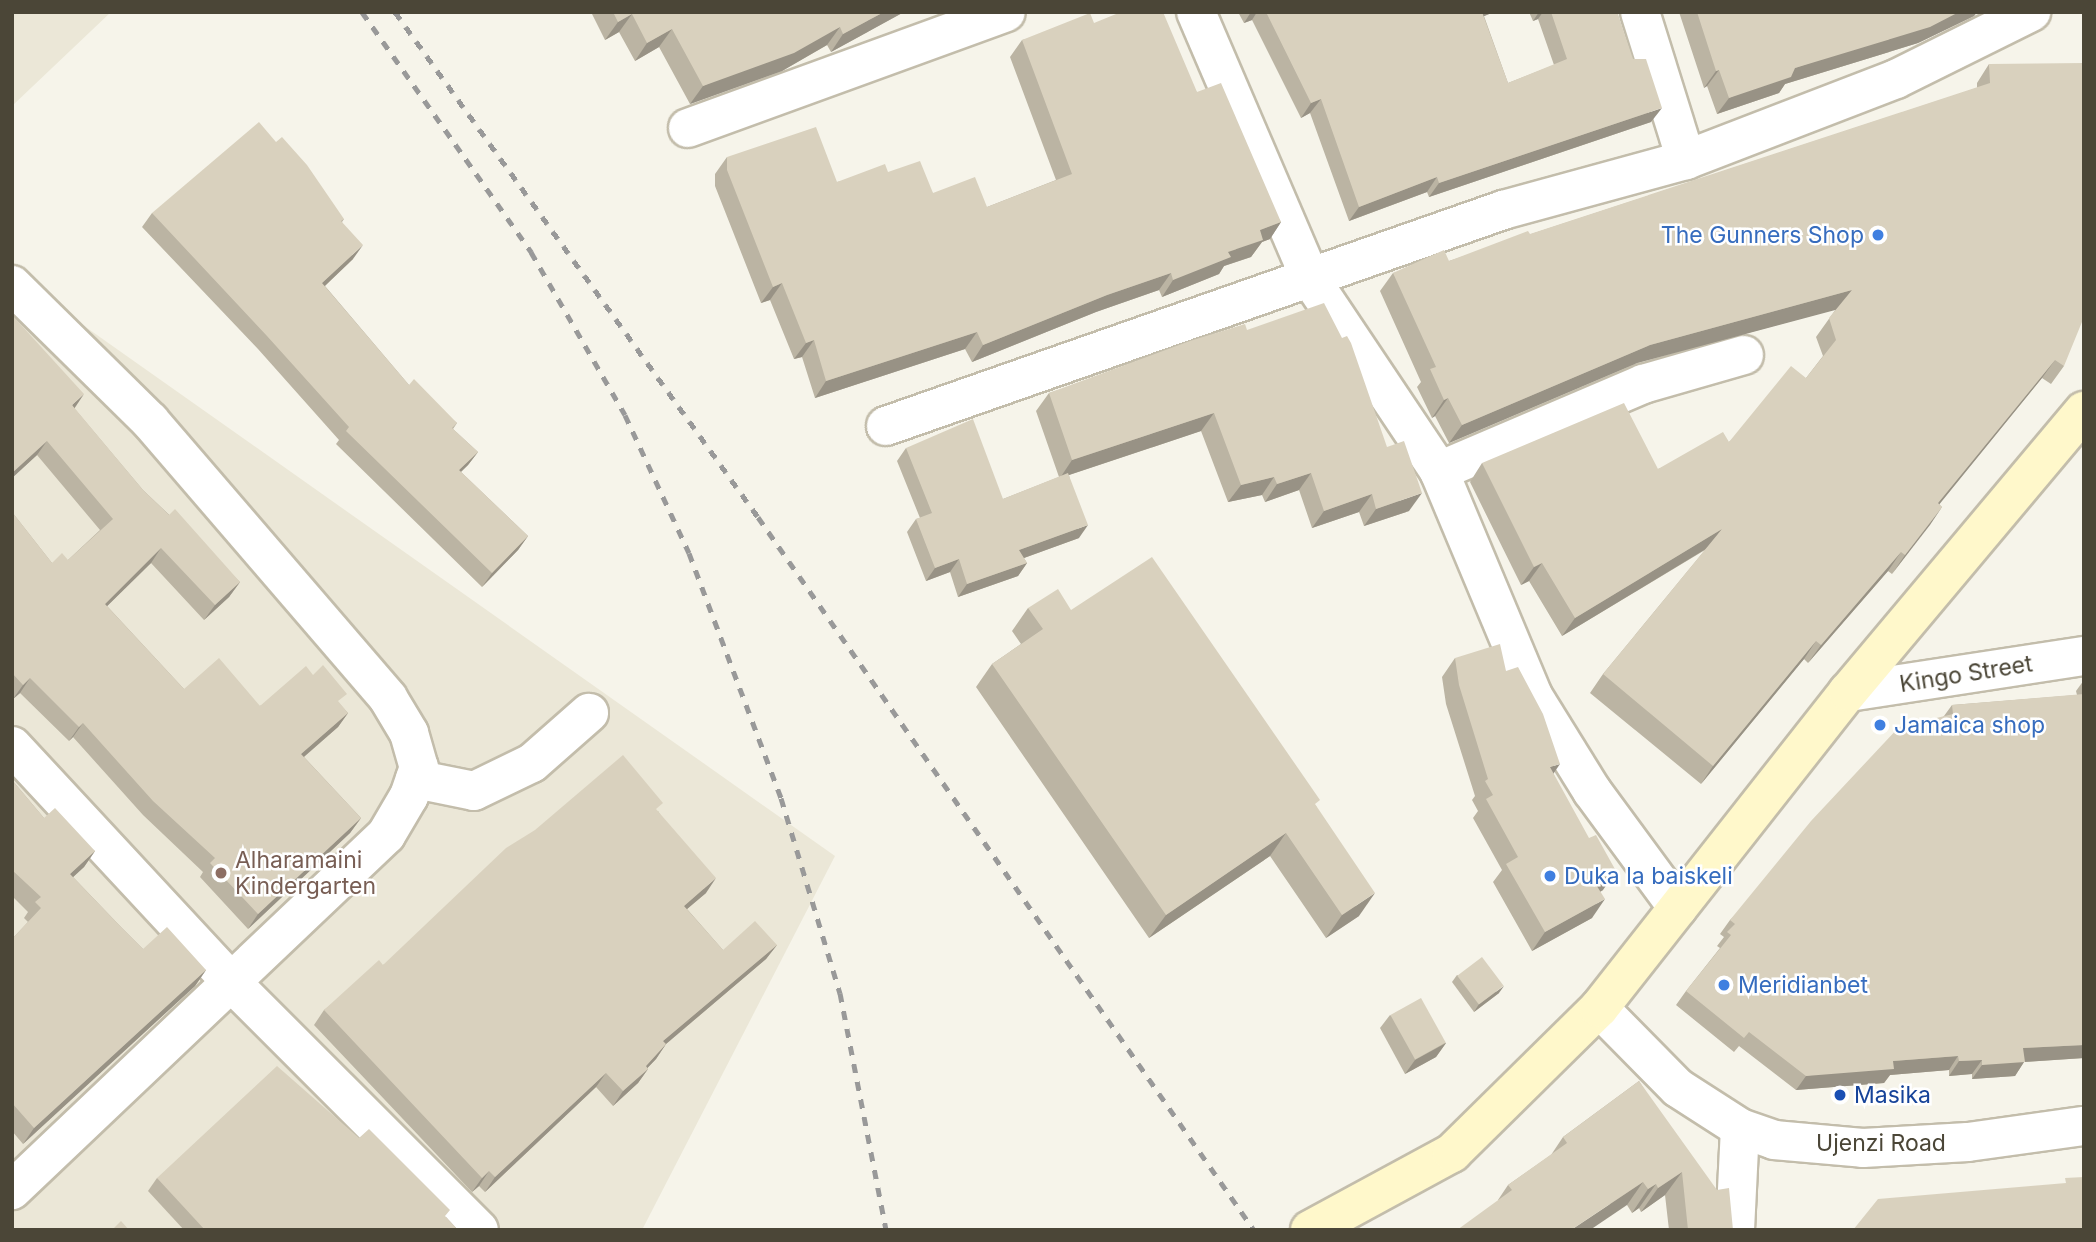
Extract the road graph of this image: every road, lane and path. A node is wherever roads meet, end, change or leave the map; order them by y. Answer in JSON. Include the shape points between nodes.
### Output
{"nodes":[{"id":1,"x":1006,"y":12,"type":"edge"},
{"id":2,"x":1196,"y":12,"type":"edge"},
{"id":3,"x":1640,"y":12,"type":"edge"},
{"id":4,"x":2031,"y":12,"type":"edge"},
{"id":5,"x":688,"y":128,"type":"dead end"},
{"id":6,"x":1686,"y":160,"type":"junction"},
{"id":7,"x":1310,"y":278,"type":"junction"},
{"id":8,"x":12,"y":285,"type":"edge"},
{"id":9,"x":1744,"y":355,"type":"dead end"},
{"id":10,"x":2084,"y":411,"type":"edge"},
{"id":11,"x":886,"y":426,"type":"dead end"},
{"id":12,"x":1439,"y":471,"type":"junction"},
{"id":13,"x":2084,"y":656,"type":"edge"},
{"id":14,"x":1848,"y":692,"type":"junction"},
{"id":15,"x":589,"y":713,"type":"dead end"},
{"id":16,"x":12,"y":746,"type":"edge"},
{"id":17,"x":415,"y":779,"type":"junction"},
{"id":18,"x":1678,"y":908,"type":"junction"},
{"id":19,"x":232,"y":983,"type":"junction"},
{"id":20,"x":1599,"y":1008,"type":"junction"},
{"id":21,"x":2084,"y":1126,"type":"edge"},
{"id":22,"x":1740,"y":1128,"type":"junction"},
{"id":23,"x":14,"y":1186,"type":"edge"},
{"id":24,"x":1321,"y":1227,"type":"edge"},
{"id":25,"x":479,"y":1230,"type":"edge"},
{"id":26,"x":1735,"y":1230,"type":"edge"}],
"edges":[{"from":1,"to":5,"type":"street"},
{"from":2,"to":7,"type":"street"},
{"from":3,"to":6,"type":"street"},
{"from":4,"to":6,"type":"street","via":[[1896,79]]},
{"from":6,"to":7,"type":"street","via":[[1503,210]]},
{"from":7,"to":11,"type":"street"},
{"from":7,"to":12,"type":"street"},
{"from":8,"to":17,"type":"street","via":[[150,421],[388,698],[409,733],[419,767]]},
{"from":9,"to":12,"type":"street","via":[[1643,384]]},
{"from":10,"to":14,"type":"main road"},
{"from":12,"to":18,"type":"street","via":[[1533,696],[1592,791]]},
{"from":13,"to":14,"type":"street","name":"Kingo Street"},
{"from":14,"to":18,"type":"main road"},
{"from":15,"to":17,"type":"street","via":[[532,763],[474,791]]},
{"from":16,"to":19,"type":"street"},
{"from":17,"to":19,"type":"street","via":[[386,835]]},
{"from":18,"to":20,"type":"main road"},
{"from":19,"to":23,"type":"street"},
{"from":19,"to":25,"type":"street"},
{"from":20,"to":22,"type":"street","name":"Ujenzi Road","via":[[1678,1088]]},
{"from":20,"to":24,"type":"main road","via":[[1452,1153]]},
{"from":21,"to":22,"type":"street","name":"Ujenzi Road","via":[[1968,1142],[1863,1148],[1774,1140]]},
{"from":22,"to":26,"type":"street"}]}
